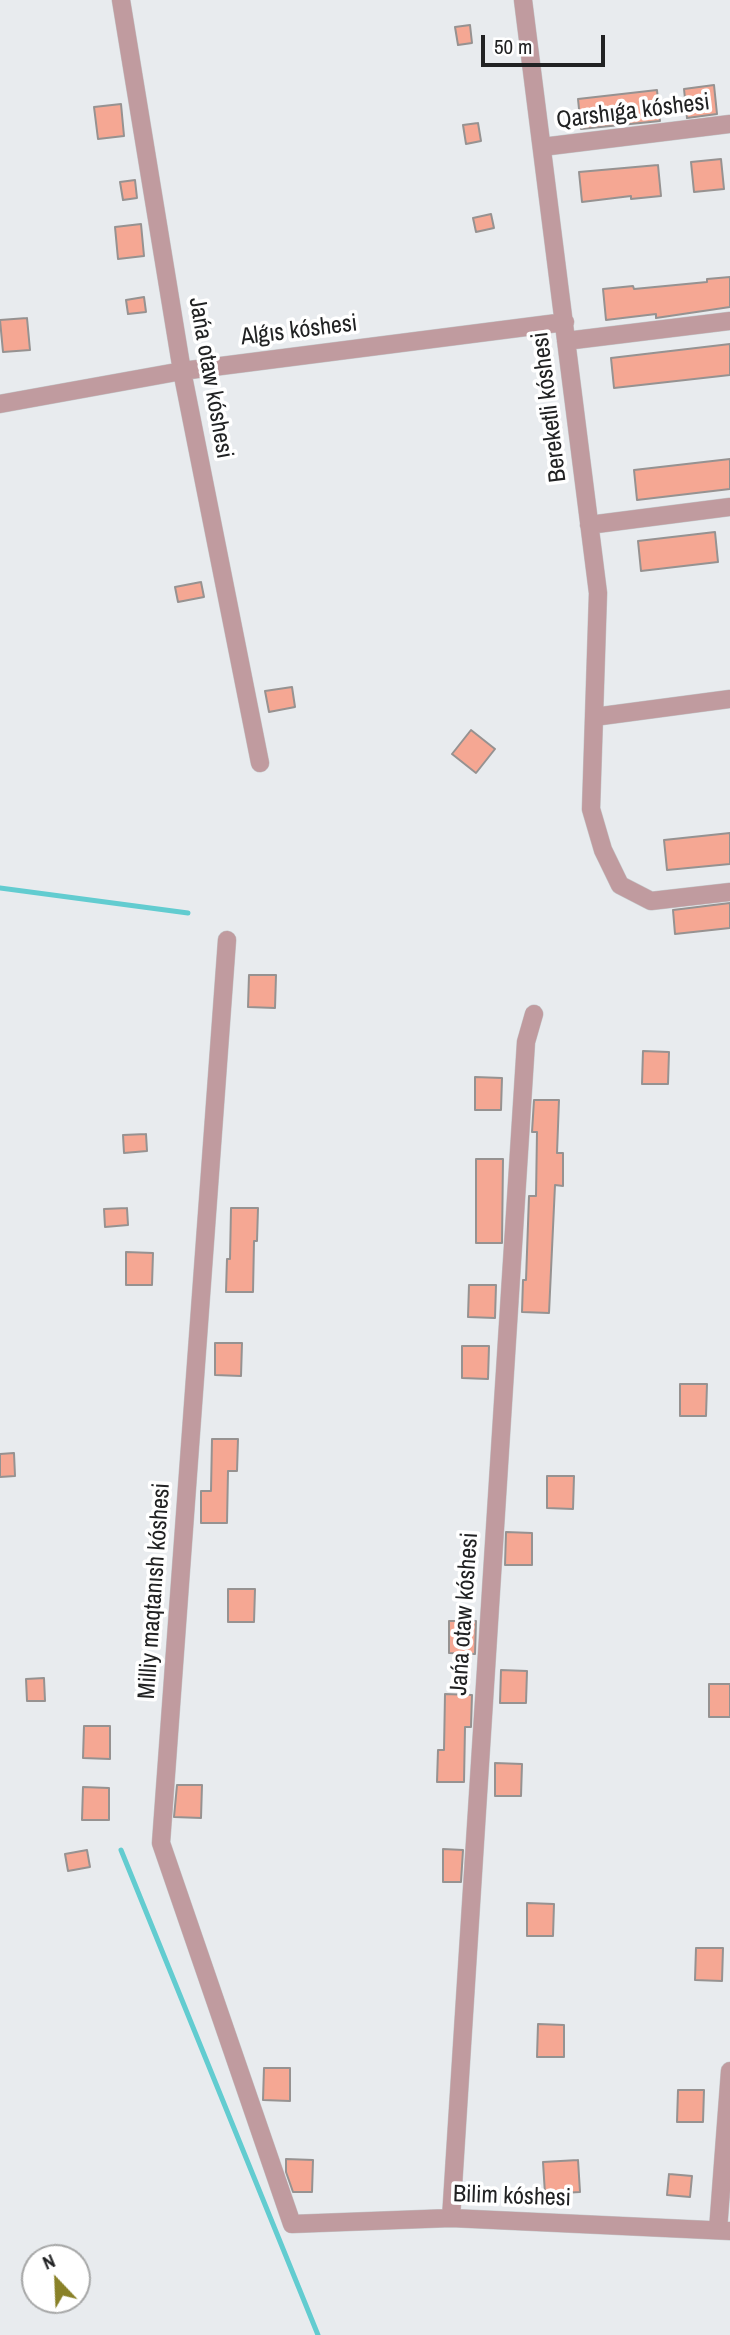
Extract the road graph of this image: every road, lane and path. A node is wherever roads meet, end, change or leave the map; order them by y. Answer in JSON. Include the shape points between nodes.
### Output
{"nodes":[{"id":1,"x":121,"y":0,"type":"edge"},
{"id":2,"x":523,"y":0,"type":"edge"},
{"id":3,"x":730,"y":124,"type":"edge"},
{"id":4,"x":542,"y":147,"type":"junction"},
{"id":5,"x":730,"y":321,"type":"edge"},
{"id":6,"x":565,"y":322,"type":"junction"},
{"id":7,"x":566,"y":341,"type":"junction"},
{"id":8,"x":182,"y":371,"type":"junction"},
{"id":9,"x":0,"y":404,"type":"edge"},
{"id":10,"x":730,"y":507,"type":"edge"},
{"id":11,"x":589,"y":525,"type":"junction"},
{"id":12,"x":730,"y":699,"type":"edge"},
{"id":13,"x":594,"y":716,"type":"junction"},
{"id":14,"x":260,"y":763,"type":"dead end"},
{"id":15,"x":730,"y":892,"type":"edge"},
{"id":16,"x":227,"y":940,"type":"dead end"},
{"id":17,"x":534,"y":1014,"type":"dead end"},
{"id":18,"x":730,"y":2071,"type":"edge"},
{"id":19,"x":451,"y":2218,"type":"junction"},
{"id":20,"x":292,"y":2224,"type":"joint"},
{"id":21,"x":724,"y":2230,"type":"edge"}],
"edges":[{"from":1,"to":8,"type":"street","name":"Jańa otaw kóshesi"},
{"from":2,"to":4,"type":"street","name":"Bereketli kóshesi"},
{"from":3,"to":4,"type":"street","name":"Qarshıǵa kóshesi"},
{"from":4,"to":6,"type":"street","name":"Bereketli kóshesi"},
{"from":5,"to":7,"type":"street"},
{"from":6,"to":7,"type":"street","name":"Bereketli kóshesi"},
{"from":6,"to":8,"type":"street","name":"Alǵıs kóshesi"},
{"from":7,"to":11,"type":"street","name":"Bereketli kóshesi"},
{"from":8,"to":9,"type":"street","name":"Alǵıs kóshesi"},
{"from":8,"to":14,"type":"street","name":"Jańa otaw kóshesi"},
{"from":10,"to":11,"type":"street"},
{"from":11,"to":13,"type":"street","name":"Bereketli kóshesi","via":[[598,593]]},
{"from":12,"to":13,"type":"street"},
{"from":13,"to":15,"type":"street","name":"Bereketli kóshesi","via":[[591,809],[620,886],[651,901]]},
{"from":16,"to":20,"type":"street","name":"Milliy maqtanısh kóshesi","via":[[161,1843]]},
{"from":17,"to":19,"type":"street","name":"Jańa otaw kóshesi","via":[[526,1042]]},
{"from":18,"to":21,"type":"street"},
{"from":19,"to":20,"type":"street","name":"Bilim kóshesi"},
{"from":19,"to":21,"type":"street","name":"Bilim kóshesi"}]}
